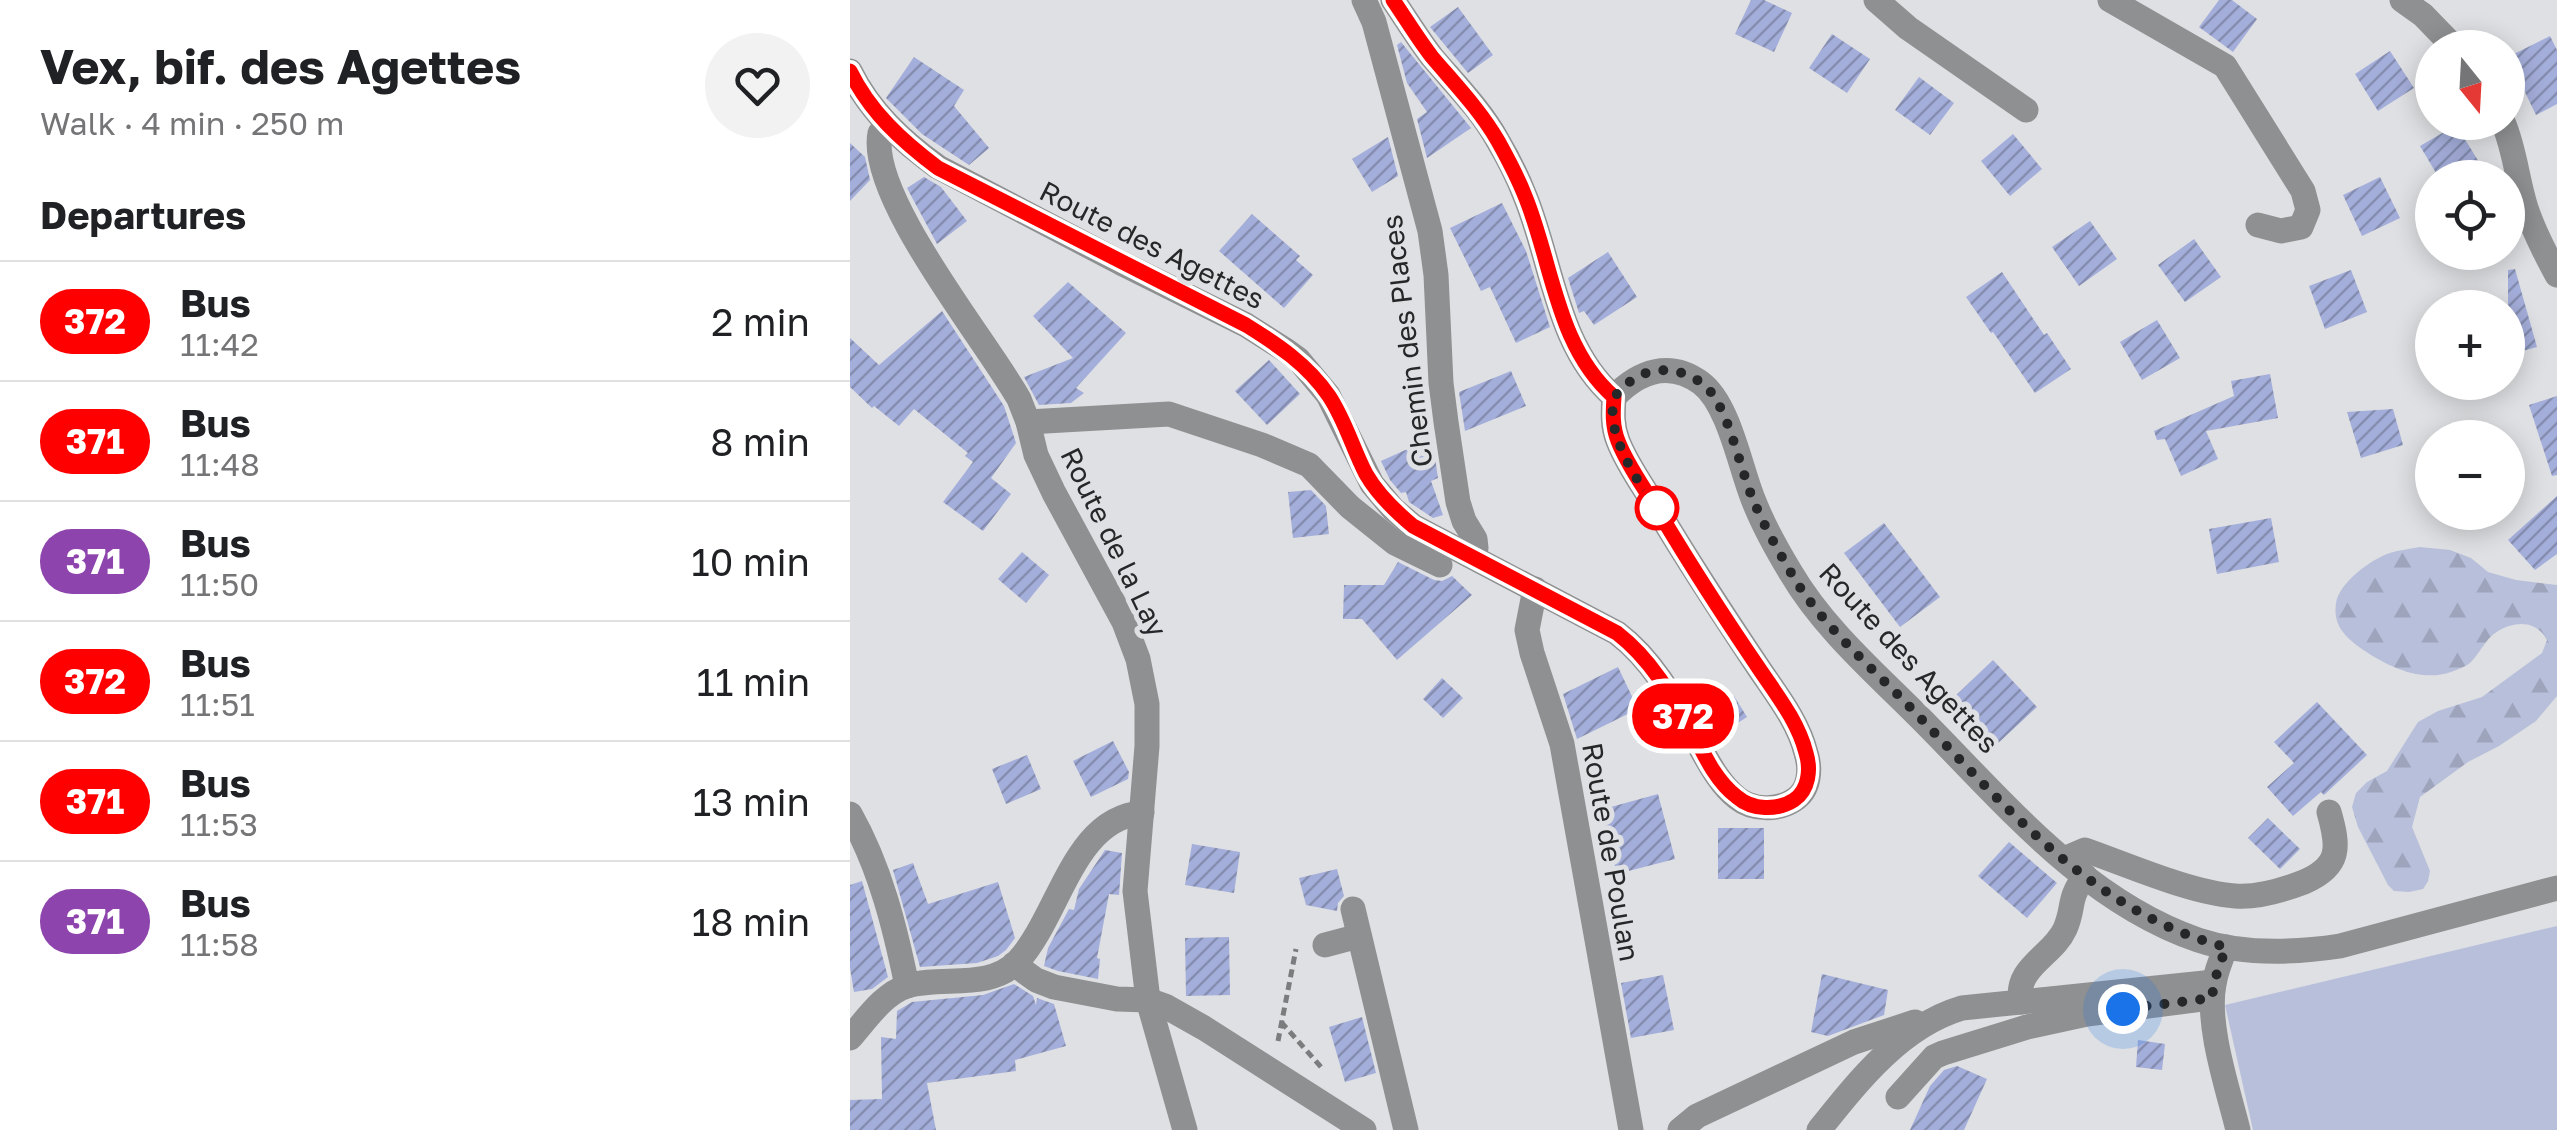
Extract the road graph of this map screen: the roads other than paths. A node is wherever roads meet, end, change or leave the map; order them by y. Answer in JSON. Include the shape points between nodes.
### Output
{"nodes":[{"id":1,"x":1364,"y":0,"type":"edge"},
{"id":2,"x":1393,"y":0,"type":"edge"},
{"id":3,"x":1876,"y":0,"type":"edge"},
{"id":4,"x":2110,"y":0,"type":"edge"},
{"id":5,"x":2402,"y":0,"type":"edge"},
{"id":6,"x":2437,"y":30,"type":"edge"},
{"id":7,"x":850,"y":71,"type":"edge"},
{"id":8,"x":2026,"y":110,"type":"dead end"},
{"id":9,"x":888,"y":126,"type":"junction"},
{"id":10,"x":2509,"y":140,"type":"edge"},
{"id":11,"x":2258,"y":225,"type":"dead end"},
{"id":12,"x":2557,"y":275,"type":"edge"},
{"id":13,"x":1614,"y":397,"type":"junction"},
{"id":14,"x":1028,"y":422,"type":"junction"},
{"id":15,"x":1473,"y":558,"type":"junction"},
{"id":16,"x":1440,"y":565,"type":"dead end"},
{"id":17,"x":1535,"y":589,"type":"junction"},
{"id":18,"x":2329,"y":812,"type":"dead end"},
{"id":19,"x":850,"y":814,"type":"edge"},
{"id":20,"x":1142,"y":814,"type":"junction"},
{"id":21,"x":2064,"y":860,"type":"junction"},
{"id":22,"x":2085,"y":876,"type":"junction"},
{"id":23,"x":2557,"y":888,"type":"edge"},
{"id":24,"x":1353,"y":909,"type":"dead end"},
{"id":25,"x":1359,"y":936,"type":"junction"},
{"id":26,"x":1325,"y":944,"type":"dead end"},
{"id":27,"x":2226,"y":947,"type":"junction"},
{"id":28,"x":1014,"y":964,"type":"junction"},
{"id":29,"x":907,"y":986,"type":"junction"},
{"id":30,"x":2213,"y":990,"type":"junction"},
{"id":31,"x":1148,"y":1000,"type":"junction"},
{"id":32,"x":2021,"y":1002,"type":"junction"},
{"id":33,"x":1924,"y":1024,"type":"junction"},
{"id":34,"x":850,"y":1038,"type":"edge"},
{"id":35,"x":1898,"y":1097,"type":"dead end"},
{"id":36,"x":1185,"y":1130,"type":"edge"},
{"id":37,"x":1364,"y":1130,"type":"edge"},
{"id":38,"x":1406,"y":1130,"type":"edge"},
{"id":39,"x":1631,"y":1130,"type":"edge"},
{"id":40,"x":1680,"y":1130,"type":"edge"},
{"id":41,"x":1819,"y":1130,"type":"edge"},
{"id":42,"x":2238,"y":1130,"type":"edge"}],
"edges":[{"from":1,"to":15,"type":"street","name":"Chemin des Places","via":[[1430,232],[1446,422],[1458,502],[1475,539]]},
{"from":2,"to":13,"type":"street","via":[[1498,142],[1526,198],[1578,352]]},
{"from":3,"to":8,"type":"street"},
{"from":4,"to":11,"type":"street","via":[[2225,66],[2241,88],[2303,190],[2308,210],[2301,227],[2281,232]]},
{"from":5,"to":6,"type":"street"},
{"from":7,"to":9,"type":"street","name":"Route des Agettes"},
{"from":9,"to":14,"type":"street","name":"Route de la Lay","via":[[880,133],[879,156],[902,218],[1006,376]]},
{"from":9,"to":15,"type":"street","name":"Route des Agettes","via":[[938,168],[1287,350],[1328,395],[1365,471],[1393,509]]},
{"from":10,"to":12,"type":"street","via":[[2526,207]]},
{"from":13,"to":17,"type":"street","name":"Route des Agettes","via":[[1615,430],[1632,469],[1796,726],[1807,754],[1806,787],[1778,806],[1752,806],[1736,797],[1638,650]]},
{"from":13,"to":21,"type":"street","name":"Route des Agettes","via":[[1634,378],[1668,370],[1687,374],[1711,392],[1762,520],[1810,600]]},
{"from":14,"to":16,"type":"street","via":[[1169,414],[1262,445],[1309,465],[1394,543]]},
{"from":14,"to":20,"type":"street","name":"Route de la Lay","via":[[1054,494],[1138,659],[1148,704]]},
{"from":15,"to":17,"type":"street","name":"Route des Agettes"},
{"from":17,"to":39,"type":"street","name":"Route de Poulan","via":[[1527,630],[1562,744]]},
{"from":18,"to":21,"type":"street","via":[[2337,840],[2332,863],[2306,881],[2259,895],[2194,888],[2085,850]]},
{"from":19,"to":29,"type":"street","via":[[874,862]]},
{"from":20,"to":28,"type":"street","via":[[1111,822],[1086,843]]},
{"from":20,"to":31,"type":"street","name":"Route de la Lay","via":[[1135,891]]},
{"from":21,"to":22,"type":"street","name":"Route des Agettes"},
{"from":22,"to":27,"type":"street","name":"Route des Agettes","via":[[2146,917]]},
{"from":22,"to":32,"type":"street","via":[[2073,892],[2065,928],[2020,984]]},
{"from":23,"to":27,"type":"street","name":"Route des Agettes","via":[[2340,946],[2273,952]]},
{"from":24,"to":25,"type":"street"},
{"from":25,"to":26,"type":"street"},
{"from":25,"to":38,"type":"street"},
{"from":27,"to":30,"type":"street"},
{"from":28,"to":29,"type":"street","via":[[976,980]]},
{"from":28,"to":31,"type":"street","via":[[1054,987]]},
{"from":29,"to":34,"type":"street"},
{"from":30,"to":32,"type":"street"},
{"from":30,"to":35,"type":"street","via":[[2087,1014],[1943,1053]]},
{"from":30,"to":42,"type":"street"},
{"from":31,"to":36,"type":"street","name":"Route de la Lay"},
{"from":31,"to":37,"type":"street"},
{"from":32,"to":33,"type":"street","via":[[1962,1008]]},
{"from":33,"to":40,"type":"street","via":[[1854,1042],[1696,1116]]},
{"from":33,"to":41,"type":"street","via":[[1857,1083]]}]}
